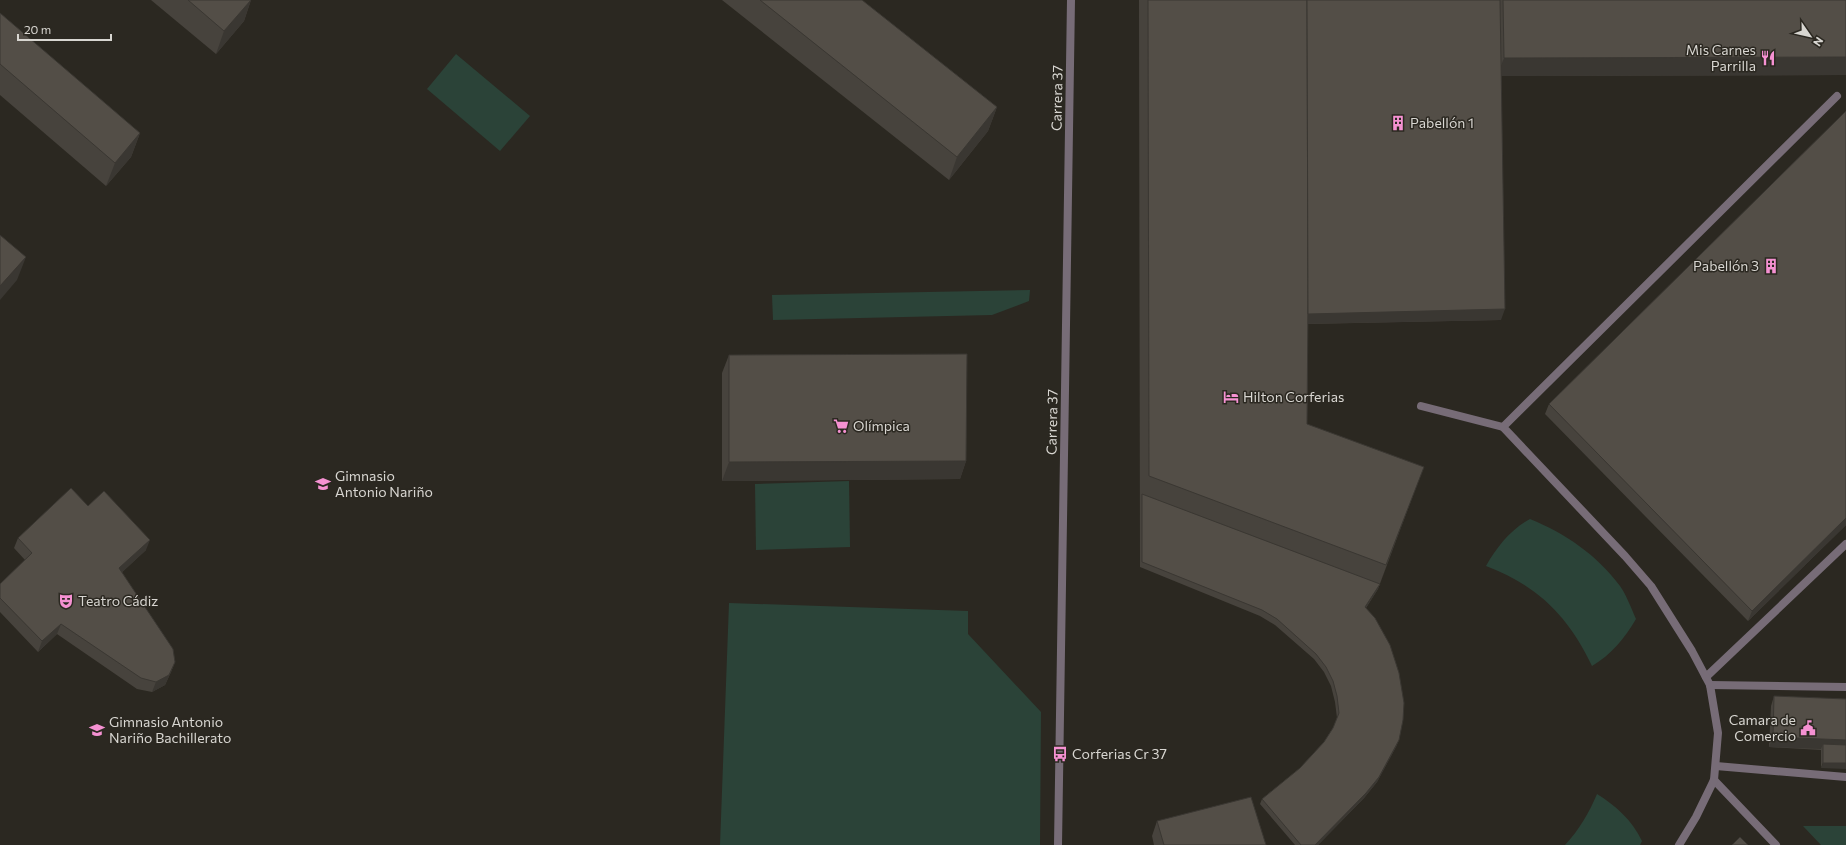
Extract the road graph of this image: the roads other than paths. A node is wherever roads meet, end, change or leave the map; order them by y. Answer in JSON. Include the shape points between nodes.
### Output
{"nodes":[{"id":1,"x":1071,"y":0,"type":"edge"},
{"id":2,"x":1837,"y":96,"type":"dead end"},
{"id":3,"x":1421,"y":406,"type":"dead end"},
{"id":4,"x":1503,"y":428,"type":"junction"},
{"id":5,"x":1846,"y":544,"type":"edge"},
{"id":6,"x":1706,"y":677,"type":"junction"},
{"id":7,"x":1710,"y":685,"type":"junction"},
{"id":8,"x":1846,"y":687,"type":"edge"},
{"id":9,"x":1716,"y":766,"type":"junction"},
{"id":10,"x":1846,"y":777,"type":"edge"},
{"id":11,"x":1714,"y":780,"type":"junction"},
{"id":12,"x":1058,"y":845,"type":"edge"},
{"id":13,"x":1679,"y":845,"type":"edge"},
{"id":14,"x":1776,"y":845,"type":"edge"}],
"edges":[{"from":1,"to":12,"type":"street","name":"Carrera 37"},
{"from":2,"to":4,"type":"street"},
{"from":3,"to":4,"type":"street"},
{"from":4,"to":6,"type":"street","via":[[1651,586]]},
{"from":5,"to":6,"type":"street"},
{"from":6,"to":7,"type":"street"},
{"from":7,"to":8,"type":"street"},
{"from":7,"to":9,"type":"street","via":[[1718,733]]},
{"from":9,"to":10,"type":"street"},
{"from":9,"to":11,"type":"street"},
{"from":11,"to":13,"type":"street"},
{"from":11,"to":14,"type":"street"}]}
